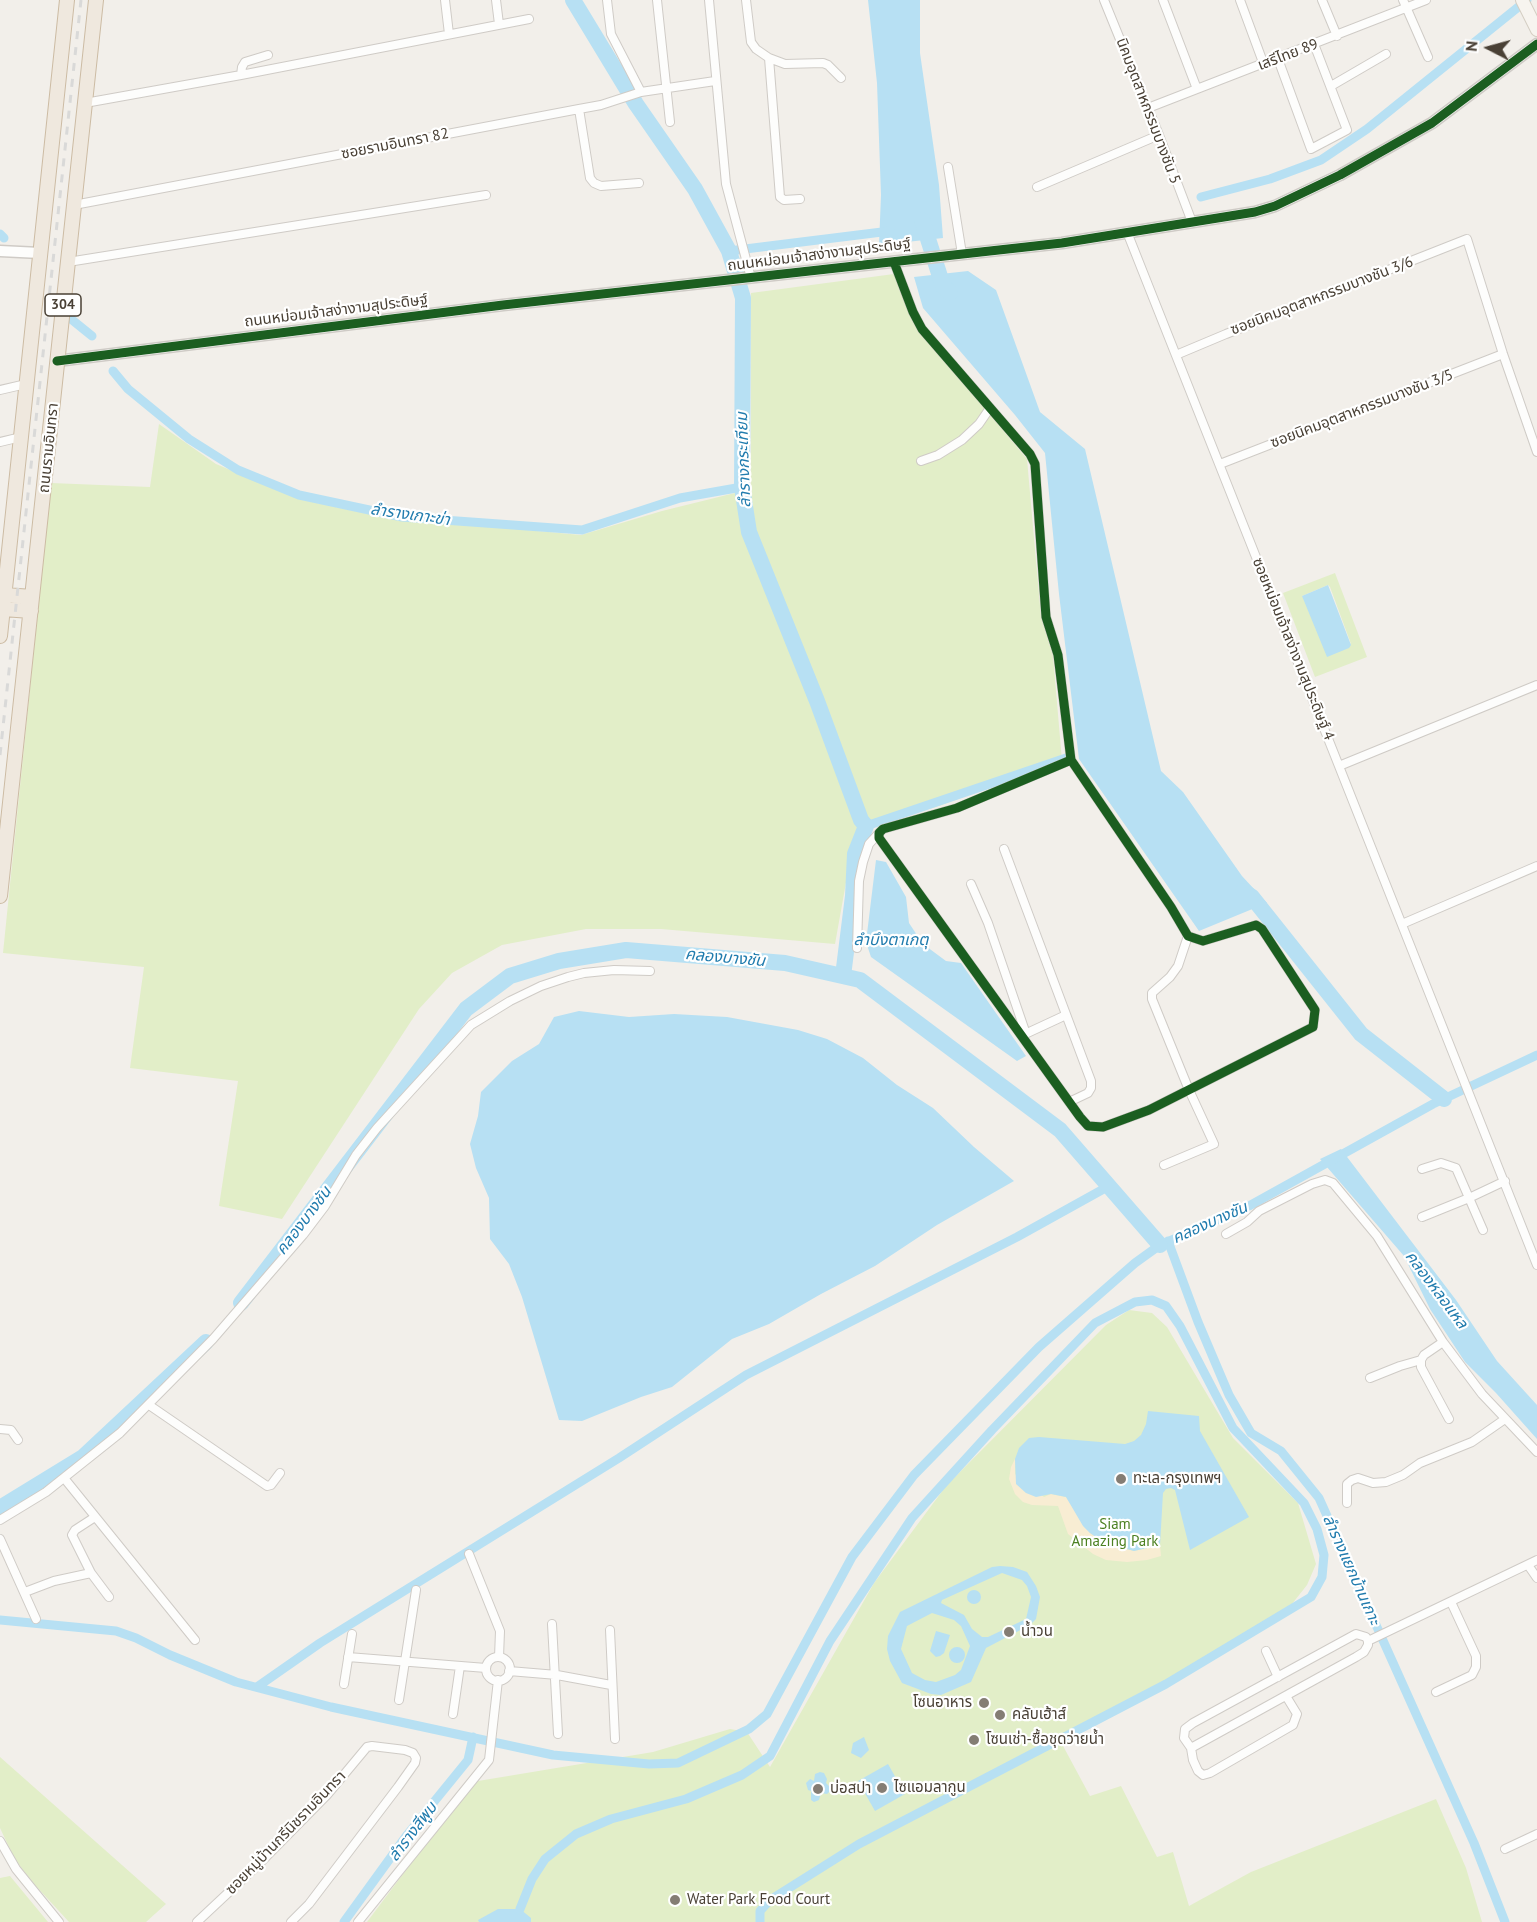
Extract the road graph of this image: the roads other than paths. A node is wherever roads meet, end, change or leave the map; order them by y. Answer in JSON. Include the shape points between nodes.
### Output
{"nodes":[{"id":1,"x":67,"y":0,"type":"edge"},
{"id":2,"x":96,"y":0,"type":"edge"},
{"id":3,"x":445,"y":0,"type":"edge"},
{"id":4,"x":496,"y":0,"type":"edge"},
{"id":5,"x":608,"y":0,"type":"edge"},
{"id":6,"x":657,"y":0,"type":"edge"},
{"id":7,"x":709,"y":0,"type":"edge"},
{"id":8,"x":746,"y":0,"type":"edge"},
{"id":9,"x":1104,"y":0,"type":"edge"},
{"id":10,"x":1163,"y":0,"type":"edge"},
{"id":11,"x":1240,"y":0,"type":"edge"},
{"id":12,"x":1322,"y":0,"type":"edge"},
{"id":13,"x":1426,"y":0,"type":"edge"},
{"id":14,"x":1405,"y":4,"type":"edge"},
{"id":15,"x":1524,"y":4,"type":"edge"},
{"id":16,"x":529,"y":19,"type":"dead end"},
{"id":17,"x":499,"y":24,"type":"junction"},
{"id":18,"x":1537,"y":30,"type":"edge"},
{"id":19,"x":449,"y":34,"type":"junction"},
{"id":20,"x":1337,"y":36,"type":"junction"},
{"id":21,"x":1314,"y":44,"type":"junction"},
{"id":22,"x":1537,"y":44,"type":"edge"},
{"id":23,"x":1386,"y":54,"type":"dead end"},
{"id":24,"x":268,"y":55,"type":"dead end"},
{"id":25,"x":1428,"y":57,"type":"dead end"},
{"id":26,"x":770,"y":58,"type":"junction"},
{"id":27,"x":1278,"y":58,"type":"junction"},
{"id":28,"x":1264,"y":65,"type":"junction"},
{"id":29,"x":242,"y":75,"type":"junction"},
{"id":30,"x":841,"y":78,"type":"dead end"},
{"id":31,"x":715,"y":81,"type":"junction"},
{"id":32,"x":1330,"y":86,"type":"junction"},
{"id":33,"x":665,"y":88,"type":"junction"},
{"id":34,"x":1197,"y":89,"type":"junction"},
{"id":35,"x":641,"y":92,"type":"junction"},
{"id":36,"x":86,"y":103,"type":"junction"},
{"id":37,"x":1148,"y":108,"type":"junction"},
{"id":38,"x":579,"y":109,"type":"junction"},
{"id":39,"x":670,"y":122,"type":"dead end"},
{"id":40,"x":1159,"y":135,"type":"junction"},
{"id":41,"x":948,"y":167,"type":"dead end"},
{"id":42,"x":639,"y":183,"type":"dead end"},
{"id":43,"x":1037,"y":187,"type":"dead end"},
{"id":44,"x":486,"y":195,"type":"dead end"},
{"id":45,"x":800,"y":199,"type":"dead end"},
{"id":46,"x":74,"y":205,"type":"junction"},
{"id":47,"x":1191,"y":222,"type":"junction"},
{"id":48,"x":1127,"y":232,"type":"junction"},
{"id":49,"x":0,"y":251,"type":"edge"},
{"id":50,"x":40,"y":253,"type":"junction"},
{"id":51,"x":959,"y":255,"type":"junction"},
{"id":52,"x":68,"y":262,"type":"junction"},
{"id":53,"x":894,"y":262,"type":"junction"},
{"id":54,"x":748,"y":278,"type":"junction"},
{"id":55,"x":1503,"y":354,"type":"junction"},
{"id":56,"x":1176,"y":355,"type":"junction"},
{"id":57,"x":57,"y":361,"type":"junction"},
{"id":58,"x":26,"y":384,"type":"junction"},
{"id":59,"x":0,"y":390,"type":"edge"},
{"id":60,"x":990,"y":408,"type":"junction"},
{"id":61,"x":21,"y":437,"type":"junction"},
{"id":62,"x":0,"y":442,"type":"edge"},
{"id":63,"x":1537,"y":452,"type":"edge"},
{"id":64,"x":921,"y":461,"type":"dead end"},
{"id":65,"x":1220,"y":464,"type":"junction"},
{"id":66,"x":3,"y":603,"type":"edge"},
{"id":67,"x":32,"y":604,"type":"junction"},
{"id":68,"x":0,"y":636,"type":"edge"},
{"id":69,"x":1537,"y":685,"type":"edge"},
{"id":70,"x":1071,"y":760,"type":"junction"},
{"id":71,"x":1339,"y":765,"type":"junction"},
{"id":72,"x":879,"y":833,"type":"junction"},
{"id":73,"x":1004,"y":849,"type":"dead end"},
{"id":74,"x":1537,"y":866,"type":"edge"},
{"id":75,"x":971,"y":884,"type":"dead end"},
{"id":76,"x":0,"y":896,"type":"edge"},
{"id":77,"x":1402,"y":924,"type":"junction"},
{"id":78,"x":1188,"y":936,"type":"junction"},
{"id":79,"x":857,"y":948,"type":"dead end"},
{"id":80,"x":650,"y":970,"type":"dead end"},
{"id":81,"x":1066,"y":1015,"type":"junction"},
{"id":82,"x":1024,"y":1035,"type":"junction"},
{"id":83,"x":1189,"y":1090,"type":"junction"},
{"id":84,"x":1069,"y":1102,"type":"junction"},
{"id":85,"x":1164,"y":1165,"type":"dead end"},
{"id":86,"x":1422,"y":1169,"type":"dead end"},
{"id":87,"x":1504,"y":1181,"type":"junction"},
{"id":88,"x":1469,"y":1198,"type":"junction"},
{"id":89,"x":1422,"y":1216,"type":"dead end"},
{"id":90,"x":1483,"y":1230,"type":"dead end"},
{"id":91,"x":1226,"y":1233,"type":"dead end"},
{"id":92,"x":1537,"y":1265,"type":"edge"},
{"id":93,"x":1443,"y":1342,"type":"junction"},
{"id":94,"x":1421,"y":1360,"type":"junction"},
{"id":95,"x":1370,"y":1378,"type":"dead end"},
{"id":96,"x":149,"y":1405,"type":"junction"},
{"id":97,"x":1449,"y":1419,"type":"dead end"},
{"id":98,"x":1505,"y":1419,"type":"junction"},
{"id":99,"x":0,"y":1429,"type":"edge"},
{"id":100,"x":18,"y":1440,"type":"dead end"},
{"id":101,"x":1537,"y":1452,"type":"edge"},
{"id":102,"x":280,"y":1473,"type":"dead end"},
{"id":103,"x":64,"y":1478,"type":"junction"},
{"id":104,"x":1347,"y":1503,"type":"dead end"},
{"id":105,"x":95,"y":1517,"type":"junction"},
{"id":106,"x":0,"y":1520,"type":"edge"},
{"id":107,"x":0,"y":1539,"type":"edge"},
{"id":108,"x":469,"y":1554,"type":"dead end"},
{"id":109,"x":1537,"y":1560,"type":"edge"},
{"id":110,"x":1528,"y":1565,"type":"junction"},
{"id":111,"x":91,"y":1573,"type":"junction"},
{"id":112,"x":1537,"y":1578,"type":"edge"},
{"id":113,"x":416,"y":1590,"type":"dead end"},
{"id":114,"x":25,"y":1592,"type":"junction"},
{"id":115,"x":109,"y":1597,"type":"dead end"},
{"id":116,"x":1451,"y":1602,"type":"junction"},
{"id":117,"x":36,"y":1619,"type":"dead end"},
{"id":118,"x":552,"y":1624,"type":"dead end"},
{"id":119,"x":610,"y":1630,"type":"dead end"},
{"id":120,"x":352,"y":1634,"type":"dead end"},
{"id":121,"x":1372,"y":1639,"type":"junction"},
{"id":122,"x":195,"y":1640,"type":"dead end"},
{"id":123,"x":1266,"y":1651,"type":"dead end"},
{"id":124,"x":348,"y":1657,"type":"junction"},
{"id":125,"x":499,"y":1657,"type":"junction"},
{"id":126,"x":405,"y":1662,"type":"junction"},
{"id":127,"x":460,"y":1666,"type":"junction"},
{"id":128,"x":486,"y":1668,"type":"junction"},
{"id":129,"x":509,"y":1671,"type":"junction"},
{"id":130,"x":555,"y":1675,"type":"junction"},
{"id":131,"x":1278,"y":1677,"type":"junction"},
{"id":132,"x":498,"y":1680,"type":"junction"},
{"id":133,"x":344,"y":1684,"type":"dead end"},
{"id":134,"x":611,"y":1685,"type":"junction"},
{"id":135,"x":1436,"y":1692,"type":"dead end"},
{"id":136,"x":1286,"y":1696,"type":"junction"},
{"id":137,"x":399,"y":1700,"type":"dead end"},
{"id":138,"x":453,"y":1714,"type":"dead end"},
{"id":139,"x":558,"y":1734,"type":"dead end"},
{"id":140,"x":615,"y":1739,"type":"dead end"},
{"id":141,"x":1191,"y":1748,"type":"junction"},
{"id":142,"x":1537,"y":1834,"type":"edge"},
{"id":143,"x":0,"y":1841,"type":"edge"},
{"id":144,"x":1506,"y":1849,"type":"dead end"},
{"id":145,"x":58,"y":1922,"type":"edge"},
{"id":146,"x":197,"y":1922,"type":"edge"},
{"id":147,"x":291,"y":1922,"type":"edge"},
{"id":148,"x":358,"y":1922,"type":"edge"}],
"edges":[{"from":1,"to":50,"type":"highway","name":"ถนนรามอินทรา","number":"304"},
{"from":2,"to":36,"type":"highway","name":"ถนนรามอินทรา","number":"304"},
{"from":3,"to":19,"type":"street"},
{"from":4,"to":17,"type":"street"},
{"from":5,"to":35,"type":"street","via":[[611,34]]},
{"from":6,"to":33,"type":"street"},
{"from":7,"to":31,"type":"street"},
{"from":8,"to":26,"type":"street","via":[[751,42]]},
{"from":9,"to":37,"type":"street","name":"นิคมอุตสาหกรรมบางชัน 5"},
{"from":10,"to":34,"type":"street"},
{"from":11,"to":28,"type":"street"},
{"from":12,"to":20,"type":"street"},
{"from":13,"to":14,"type":"street","name":"เสรีไทย 89"},
{"from":14,"to":20,"type":"street","name":"เสรีไทย 89"},
{"from":14,"to":25,"type":"street"},
{"from":15,"to":18,"type":"main road"},
{"from":16,"to":17,"type":"street"},
{"from":17,"to":19,"type":"street"},
{"from":19,"to":29,"type":"street"},
{"from":20,"to":21,"type":"street","name":"เสรีไทย 89"},
{"from":21,"to":27,"type":"street","name":"เสรีไทย 89"},
{"from":21,"to":32,"type":"street"},
{"from":22,"to":47,"type":"street","name":"ถนนหม่อมเจ้าสง่างามสุประดิษฐ์","via":[[1432,123],[1340,175],[1275,206]]},
{"from":23,"to":32,"type":"street"},
{"from":24,"to":29,"type":"street","via":[[245,62]]},
{"from":26,"to":30,"type":"street","via":[[795,65],[824,63]]},
{"from":26,"to":45,"type":"street","via":[[780,197]]},
{"from":27,"to":28,"type":"street","name":"เสรีไทย 89"},
{"from":27,"to":32,"type":"street","via":[[1311,149],[1347,130]]},
{"from":28,"to":34,"type":"street","name":"เสรีไทย 89"},
{"from":29,"to":36,"type":"street"},
{"from":31,"to":33,"type":"street","name":"ซอยรามอินทรา 82"},
{"from":31,"to":54,"type":"street","via":[[726,184]]},
{"from":33,"to":35,"type":"street","name":"ซอยรามอินทรา 82"},
{"from":33,"to":39,"type":"street"},
{"from":34,"to":37,"type":"street","name":"เสรีไทย 89"},
{"from":35,"to":38,"type":"street","name":"ซอยรามอินทรา 82"},
{"from":36,"to":46,"type":"highway","name":"ถนนรามอินทรา","number":"304"},
{"from":37,"to":40,"type":"street","name":"นิคมอุตสาหกรรมบางชัน 5"},
{"from":38,"to":42,"type":"street","via":[[594,183]]},
{"from":38,"to":46,"type":"street","name":"ซอยรามอินทรา 82"},
{"from":40,"to":43,"type":"street"},
{"from":40,"to":47,"type":"street","name":"นิคมอุตสาหกรรมบางชัน 5"},
{"from":41,"to":51,"type":"street"},
{"from":44,"to":52,"type":"street"},
{"from":46,"to":52,"type":"highway","name":"ถนนรามอินทรา","number":"304"},
{"from":47,"to":48,"type":"street","name":"ถนนหม่อมเจ้าสง่างามสุประดิษฐ์"},
{"from":48,"to":51,"type":"street","name":"ถนนหม่อมเจ้าสง่างามสุประดิษฐ์"},
{"from":48,"to":56,"type":"street","name":"ซอยหม่อมเจ้าสง่างามสุประดิษฐ์ 4"},
{"from":49,"to":50,"type":"street"},
{"from":50,"to":58,"type":"highway","name":"ถนนรามอินทรา","number":"304"},
{"from":51,"to":53,"type":"street","name":"ถนนหม่อมเจ้าสง่างามสุประดิษฐ์"},
{"from":52,"to":57,"type":"highway","name":"ถนนรามอินทรา","number":"304"},
{"from":53,"to":54,"type":"street","name":"ถนนหม่อมเจ้าสง่างามสุประดิษฐ์"},
{"from":53,"to":60,"type":"street","via":[[922,328]]},
{"from":54,"to":57,"type":"street","name":"ถนนหม่อมเจ้าสง่างามสุประดิษฐ์"},
{"from":55,"to":56,"type":"street","name":"ซอยนิคมอุตสาหกรรมบางชัน 3/6","via":[[1467,238]]},
{"from":55,"to":63,"type":"street"},
{"from":55,"to":65,"type":"street","name":"ซอยนิคมอุตสาหกรรมบางชัน 3/5"},
{"from":56,"to":65,"type":"street","name":"ซอยหม่อมเจ้าสง่างามสุประดิษฐ์ 4"},
{"from":57,"to":67,"type":"highway","name":"ถนนรามอินทรา","number":"304"},
{"from":58,"to":59,"type":"street"},
{"from":58,"to":61,"type":"highway","name":"ถนนรามอินทรา","number":"304"},
{"from":60,"to":64,"type":"street","via":[[962,440]]},
{"from":60,"to":70,"type":"street","via":[[1035,464],[1046,617],[1058,655]]},
{"from":61,"to":62,"type":"street"},
{"from":61,"to":66,"type":"highway","name":"ถนนรามอินทรา","number":"304"},
{"from":65,"to":71,"type":"street","name":"ซอยหม่อมเจ้าสง่างามสุประดิษฐ์ 4"},
{"from":66,"to":67,"type":"highway"},
{"from":66,"to":68,"type":"highway","name":"ถนนรามอินทรา","number":"304"},
{"from":67,"to":76,"type":"highway","name":"ถนนรามอินทรา","number":"304"},
{"from":69,"to":71,"type":"street"},
{"from":70,"to":72,"type":"street","via":[[957,808]]},
{"from":70,"to":78,"type":"street"},
{"from":71,"to":77,"type":"street","name":"ซอยหม่อมเจ้าสง่างามสุประดิษฐ์ 4"},
{"from":72,"to":79,"type":"street","via":[[869,844],[859,881]]},
{"from":72,"to":82,"type":"street","via":[[893,859]]},
{"from":73,"to":81,"type":"street"},
{"from":74,"to":77,"type":"street"},
{"from":75,"to":82,"type":"street","via":[[988,923]]},
{"from":77,"to":87,"type":"street","name":"ซอยหม่อมเจ้าสง่างามสุประดิษฐ์ 4"},
{"from":78,"to":83,"type":"street","via":[[1178,966],[1152,993],[1152,999]]},
{"from":78,"to":83,"type":"street","via":[[1203,941],[1256,925],[1315,1010],[1313,1027]]},
{"from":80,"to":96,"type":"street","via":[[568,977],[541,986],[471,1025],[377,1128],[283,1259]]},
{"from":81,"to":82,"type":"street"},
{"from":81,"to":84,"type":"street","via":[[1091,1081],[1088,1093]]},
{"from":82,"to":84,"type":"street"},
{"from":83,"to":84,"type":"street","via":[[1103,1127],[1088,1125]]},
{"from":83,"to":85,"type":"street","via":[[1214,1144]]},
{"from":86,"to":88,"type":"street","via":[[1441,1163],[1456,1168]]},
{"from":87,"to":88,"type":"street"},
{"from":87,"to":92,"type":"street","name":"ซอยหม่อมเจ้าสง่างามสุประดิษฐ์ 4"},
{"from":88,"to":89,"type":"street"},
{"from":88,"to":90,"type":"street"},
{"from":91,"to":93,"type":"street","via":[[1312,1184],[1325,1180],[1333,1183],[1377,1236]]},
{"from":93,"to":94,"type":"street"},
{"from":93,"to":98,"type":"street"},
{"from":94,"to":95,"type":"street"},
{"from":94,"to":97,"type":"street","via":[[1421,1367]]},
{"from":96,"to":102,"type":"street","via":[[267,1486]]},
{"from":96,"to":103,"type":"street"},
{"from":98,"to":101,"type":"street"},
{"from":98,"to":104,"type":"street","via":[[1472,1442],[1386,1482],[1352,1480],[1347,1484]]},
{"from":99,"to":100,"type":"street","via":[[11,1430]]},
{"from":103,"to":105,"type":"street"},
{"from":103,"to":106,"type":"street"},
{"from":105,"to":111,"type":"street","via":[[72,1535]]},
{"from":105,"to":122,"type":"street"},
{"from":107,"to":114,"type":"street"},
{"from":108,"to":125,"type":"street","via":[[500,1631]]},
{"from":109,"to":110,"type":"street"},
{"from":110,"to":112,"type":"street"},
{"from":110,"to":116,"type":"street"},
{"from":111,"to":114,"type":"street"},
{"from":111,"to":115,"type":"street"},
{"from":113,"to":126,"type":"street"},
{"from":114,"to":117,"type":"street"},
{"from":116,"to":121,"type":"street"},
{"from":116,"to":135,"type":"street","via":[[1476,1656],[1476,1667],[1472,1675]]},
{"from":118,"to":130,"type":"street"},
{"from":119,"to":134,"type":"street"},
{"from":120,"to":124,"type":"street"},
{"from":121,"to":131,"type":"street","via":[[1356,1634]]},
{"from":121,"to":136,"type":"street","via":[[1364,1652]]},
{"from":123,"to":131,"type":"street"},
{"from":124,"to":126,"type":"street"},
{"from":124,"to":133,"type":"street"},
{"from":125,"to":128,"type":"street"},
{"from":125,"to":129,"type":"street","via":[[508,1663]]},
{"from":126,"to":127,"type":"street"},
{"from":126,"to":137,"type":"street"},
{"from":127,"to":128,"type":"street"},
{"from":127,"to":138,"type":"street"},
{"from":128,"to":132,"type":"street","via":[[491,1678]]},
{"from":129,"to":130,"type":"street"},
{"from":129,"to":132,"type":"street"},
{"from":130,"to":134,"type":"street"},
{"from":130,"to":139,"type":"street"},
{"from":131,"to":141,"type":"street","via":[[1192,1723],[1185,1729],[1184,1738]]},
{"from":132,"to":148,"type":"street","via":[[489,1760]]},
{"from":134,"to":140,"type":"street"},
{"from":136,"to":141,"type":"street"},
{"from":136,"to":141,"type":"street","via":[[1296,1714],[1293,1725],[1210,1773],[1203,1775],[1198,1771]]},
{"from":142,"to":144,"type":"street"},
{"from":143,"to":145,"type":"street","via":[[16,1869]]},
{"from":146,"to":147,"type":"street","name":"ซอยหมู่บ้านกรีนิชรามอินทรา","via":[[327,1795],[367,1747],[414,1753],[415,1763],[398,1787]]}]}
